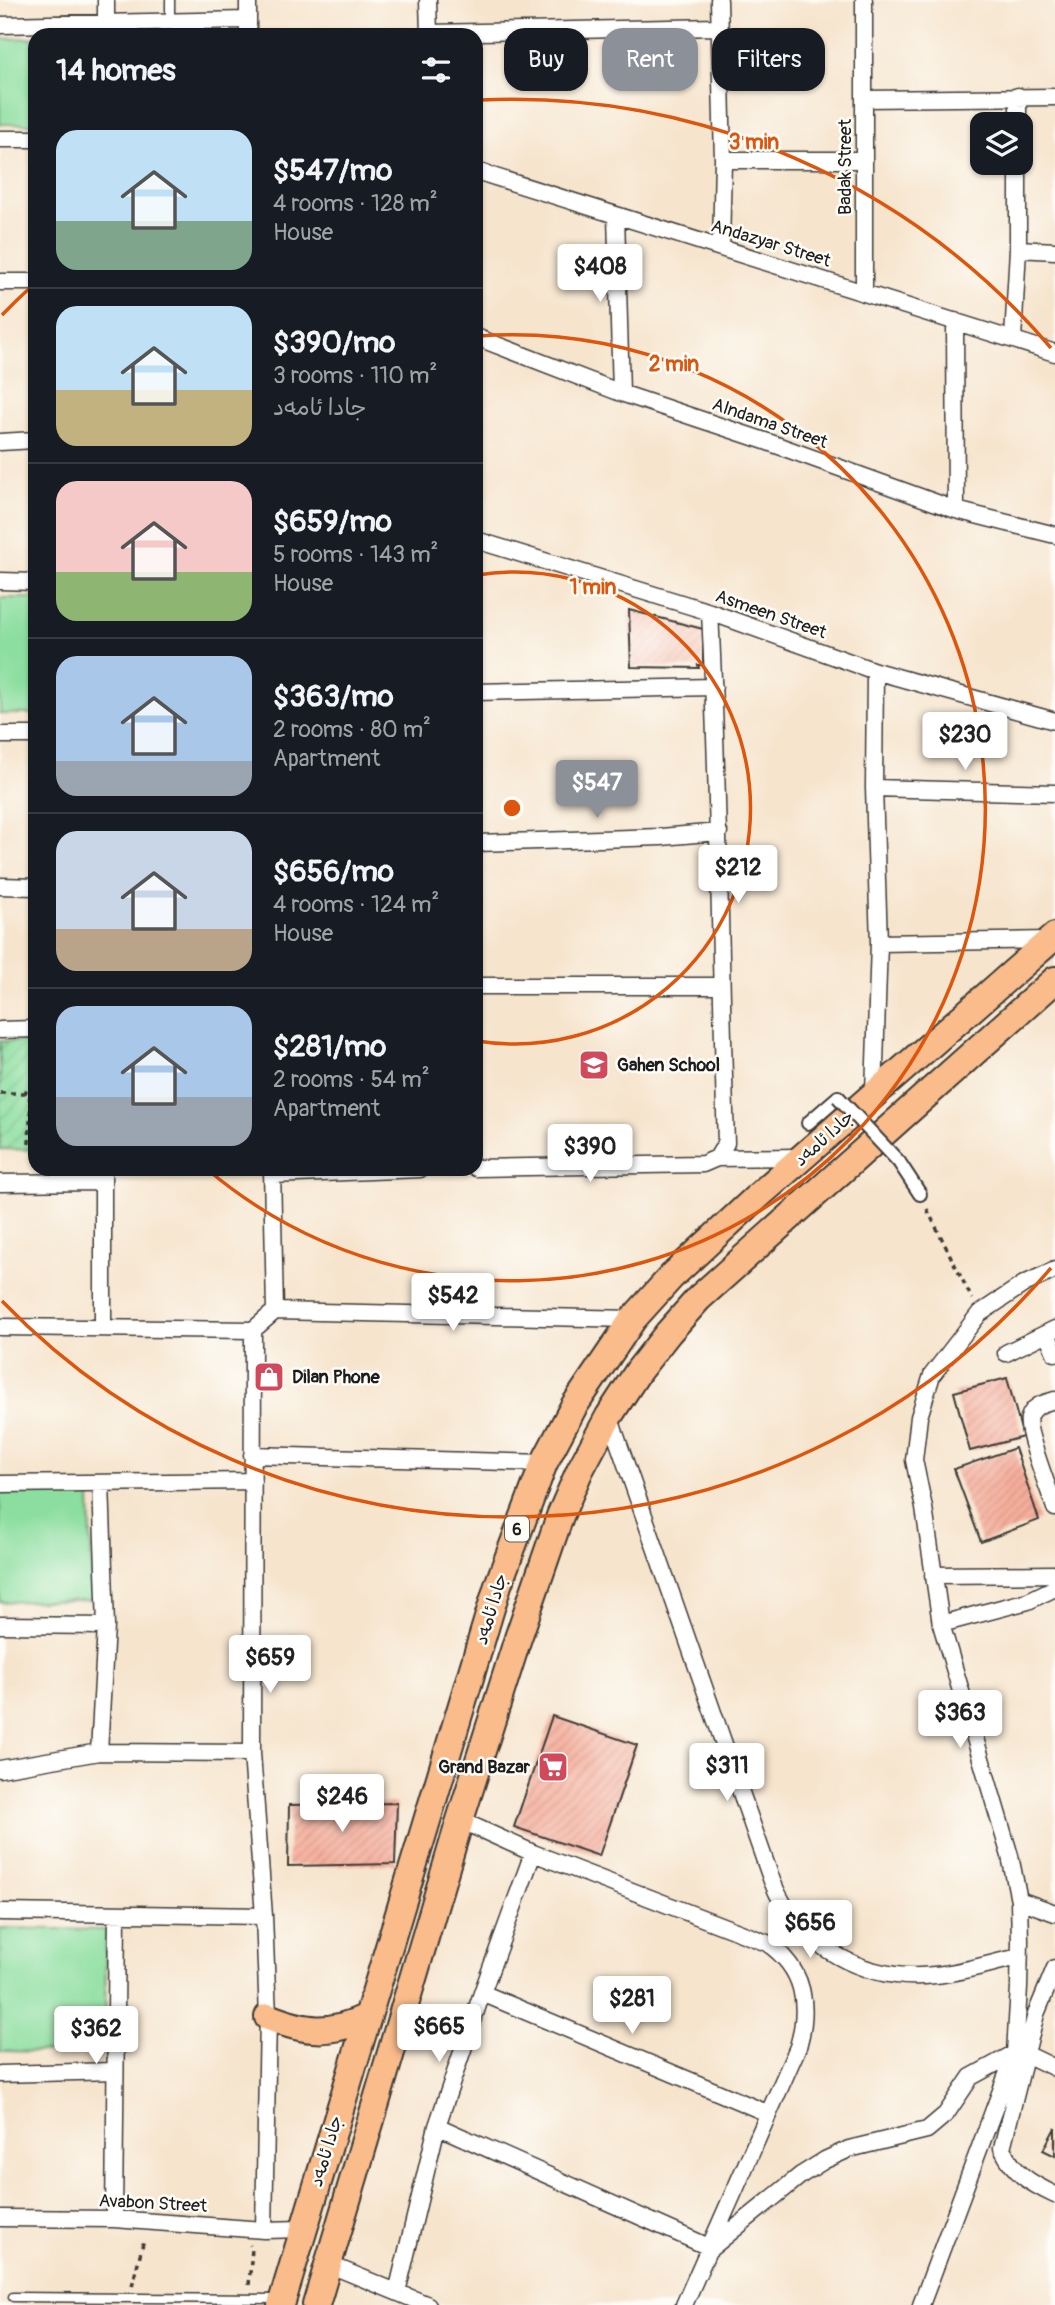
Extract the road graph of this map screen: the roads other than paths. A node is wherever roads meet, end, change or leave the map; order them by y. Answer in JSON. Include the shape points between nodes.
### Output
{"nodes":[{"id":1,"x":106,"y":0,"type":"edge"},
{"id":2,"x":170,"y":0,"type":"edge"},
{"id":3,"x":248,"y":0,"type":"edge"},
{"id":4,"x":428,"y":0,"type":"edge"},
{"id":5,"x":719,"y":0,"type":"edge"},
{"id":6,"x":864,"y":0,"type":"edge"},
{"id":7,"x":170,"y":22,"type":"junction"},
{"id":8,"x":0,"y":25,"type":"edge"},
{"id":9,"x":248,"y":27,"type":"edge"},
{"id":10,"x":719,"y":27,"type":"junction"},
{"id":11,"x":80,"y":28,"type":"edge"},
{"id":12,"x":106,"y":28,"type":"edge"},
{"id":13,"x":115,"y":28,"type":"edge"},
{"id":14,"x":429,"y":28,"type":"edge"},
{"id":15,"x":483,"y":33,"type":"edge"},
{"id":16,"x":1018,"y":96,"type":"junction"},
{"id":17,"x":1055,"y":97,"type":"edge"},
{"id":18,"x":864,"y":99,"type":"junction"},
{"id":19,"x":1018,"y":112,"type":"edge"},
{"id":20,"x":0,"y":139,"type":"edge"},
{"id":21,"x":28,"y":139,"type":"edge"},
{"id":22,"x":723,"y":160,"type":"junction"},
{"id":23,"x":864,"y":160,"type":"junction"},
{"id":24,"x":483,"y":173,"type":"edge"},
{"id":25,"x":1018,"y":175,"type":"edge"},
{"id":26,"x":616,"y":215,"type":"junction"},
{"id":27,"x":721,"y":247,"type":"junction"},
{"id":28,"x":1018,"y":249,"type":"junction"},
{"id":29,"x":1055,"y":251,"type":"edge"},
{"id":30,"x":0,"y":282,"type":"edge"},
{"id":31,"x":28,"y":282,"type":"edge"},
{"id":32,"x":864,"y":292,"type":"junction"},
{"id":33,"x":955,"y":321,"type":"junction"},
{"id":34,"x":1013,"y":339,"type":"junction"},
{"id":35,"x":483,"y":340,"type":"edge"},
{"id":36,"x":1055,"y":353,"type":"edge"},
{"id":37,"x":621,"y":393,"type":"junction"},
{"id":38,"x":28,"y":440,"type":"edge"},
{"id":39,"x":0,"y":442,"type":"edge"},
{"id":40,"x":956,"y":510,"type":"junction"},
{"id":41,"x":1055,"y":535,"type":"edge"},
{"id":42,"x":483,"y":542,"type":"edge"},
{"id":43,"x":0,"y":581,"type":"edge"},
{"id":44,"x":28,"y":582,"type":"edge"},
{"id":45,"x":710,"y":612,"type":"junction"},
{"id":46,"x":875,"y":671,"type":"junction"},
{"id":47,"x":714,"y":687,"type":"junction"},
{"id":48,"x":483,"y":692,"type":"edge"},
{"id":49,"x":1055,"y":720,"type":"edge"},
{"id":50,"x":0,"y":735,"type":"edge"},
{"id":51,"x":28,"y":735,"type":"edge"},
{"id":52,"x":874,"y":788,"type":"junction"},
{"id":53,"x":1055,"y":793,"type":"edge"},
{"id":54,"x":719,"y":832,"type":"junction"},
{"id":55,"x":483,"y":843,"type":"edge"},
{"id":56,"x":0,"y":886,"type":"edge"},
{"id":57,"x":28,"y":887,"type":"edge"},
{"id":58,"x":1053,"y":938,"type":"edge"},
{"id":59,"x":879,"y":943,"type":"junction"},
{"id":60,"x":1055,"y":981,"type":"edge"},
{"id":61,"x":483,"y":986,"type":"edge"},
{"id":62,"x":721,"y":986,"type":"junction"},
{"id":63,"x":0,"y":1030,"type":"edge"},
{"id":64,"x":28,"y":1030,"type":"edge"},
{"id":65,"x":874,"y":1093,"type":"junction"},
{"id":66,"x":808,"y":1123,"type":"dead end"},
{"id":67,"x":804,"y":1157,"type":"junction"},
{"id":68,"x":718,"y":1158,"type":"junction"},
{"id":69,"x":483,"y":1168,"type":"edge"},
{"id":70,"x":90,"y":1176,"type":"edge"},
{"id":71,"x":103,"y":1176,"type":"edge"},
{"id":72,"x":272,"y":1176,"type":"edge"},
{"id":73,"x":0,"y":1183,"type":"edge"},
{"id":74,"x":920,"y":1194,"type":"road end"},
{"id":75,"x":1055,"y":1270,"type":"edge"},
{"id":76,"x":275,"y":1311,"type":"junction"},
{"id":77,"x":633,"y":1319,"type":"junction"},
{"id":78,"x":0,"y":1327,"type":"edge"},
{"id":79,"x":103,"y":1327,"type":"junction"},
{"id":80,"x":253,"y":1330,"type":"junction"},
{"id":81,"x":1051,"y":1331,"type":"edge"},
{"id":82,"x":1006,"y":1353,"type":"dead end"},
{"id":83,"x":1055,"y":1353,"type":"edge"},
{"id":84,"x":1055,"y":1400,"type":"edge"},
{"id":85,"x":609,"y":1416,"type":"junction"},
{"id":86,"x":252,"y":1455,"type":"junction"},
{"id":87,"x":544,"y":1463,"type":"junction"},
{"id":88,"x":253,"y":1481,"type":"junction"},
{"id":89,"x":101,"y":1483,"type":"junction"},
{"id":90,"x":0,"y":1484,"type":"edge"},
{"id":91,"x":1055,"y":1508,"type":"edge"},
{"id":92,"x":1055,"y":1574,"type":"edge"},
{"id":93,"x":933,"y":1575,"type":"junction"},
{"id":94,"x":1055,"y":1588,"type":"edge"},
{"id":95,"x":0,"y":1625,"type":"edge"},
{"id":96,"x":941,"y":1625,"type":"junction"},
{"id":97,"x":106,"y":1626,"type":"junction"},
{"id":98,"x":99,"y":1752,"type":"junction"},
{"id":99,"x":252,"y":1753,"type":"junction"},
{"id":100,"x":0,"y":1769,"type":"edge"},
{"id":101,"x":460,"y":1820,"type":"junction"},
{"id":102,"x":533,"y":1853,"type":"junction"},
{"id":103,"x":1019,"y":1900,"type":"junction"},
{"id":104,"x":0,"y":1912,"type":"edge"},
{"id":105,"x":1055,"y":1913,"type":"edge"},
{"id":106,"x":117,"y":1914,"type":"junction"},
{"id":107,"x":264,"y":1916,"type":"junction"},
{"id":108,"x":1019,"y":1957,"type":"junction"},
{"id":109,"x":1055,"y":1968,"type":"edge"},
{"id":110,"x":482,"y":1993,"type":"junction"},
{"id":111,"x":268,"y":2017,"type":"junction"},
{"id":112,"x":367,"y":2017,"type":"junction"},
{"id":113,"x":1021,"y":2054,"type":"junction"},
{"id":114,"x":1055,"y":2068,"type":"edge"},
{"id":115,"x":115,"y":2071,"type":"junction"},
{"id":116,"x":0,"y":2074,"type":"edge"},
{"id":117,"x":767,"y":2113,"type":"junction"},
{"id":118,"x":437,"y":2126,"type":"junction"},
{"id":119,"x":1055,"y":2195,"type":"edge"},
{"id":120,"x":0,"y":2218,"type":"edge"},
{"id":121,"x":114,"y":2219,"type":"junction"},
{"id":122,"x":303,"y":2229,"type":"junction"},
{"id":123,"x":264,"y":2230,"type":"junction"},
{"id":124,"x":711,"y":2248,"type":"junction"},
{"id":125,"x":328,"y":2264,"type":"junction"},
{"id":126,"x":397,"y":2292,"type":"junction"},
{"id":127,"x":13,"y":2297,"type":"dead end"},
{"id":128,"x":282,"y":2302,"type":"edge"},
{"id":129,"x":316,"y":2305,"type":"edge"},
{"id":130,"x":428,"y":2305,"type":"edge"},
{"id":131,"x":684,"y":2305,"type":"edge"},
{"id":132,"x":921,"y":2305,"type":"edge"}],
"edges":[{"from":1,"to":12,"type":"street"},
{"from":2,"to":7,"type":"lane"},
{"from":3,"to":9,"type":"street"},
{"from":4,"to":14,"type":"street"},
{"from":5,"to":10,"type":"street"},
{"from":6,"to":18,"type":"street","name":"Badak Street"},
{"from":7,"to":9,"type":"street"},
{"from":7,"to":13,"type":"street"},
{"from":8,"to":11,"type":"street"},
{"from":10,"to":15,"type":"street"},
{"from":10,"to":22,"type":"street"},
{"from":16,"to":17,"type":"street"},
{"from":16,"to":18,"type":"street"},
{"from":16,"to":19,"type":"street"},
{"from":18,"to":23,"type":"street","name":"Badak Street"},
{"from":20,"to":21,"type":"street"},
{"from":22,"to":23,"type":"street"},
{"from":22,"to":27,"type":"street"},
{"from":23,"to":32,"type":"street","name":"Badak Street"},
{"from":24,"to":26,"type":"street","name":"Andazyar Street"},
{"from":25,"to":28,"type":"street"},
{"from":26,"to":27,"type":"street","name":"Andazyar Street"},
{"from":26,"to":37,"type":"street"},
{"from":27,"to":32,"type":"street","name":"Andazyar Street"},
{"from":28,"to":29,"type":"street"},
{"from":28,"to":34,"type":"street"},
{"from":30,"to":31,"type":"street"},
{"from":32,"to":33,"type":"street","name":"Andazyar Street"},
{"from":33,"to":34,"type":"street","name":"Andazyar Street"},
{"from":33,"to":40,"type":"street"},
{"from":34,"to":36,"type":"street","name":"Andazyar Street"},
{"from":35,"to":37,"type":"street","name":"Alndama Street"},
{"from":37,"to":40,"type":"street","name":"Alndama Street"},
{"from":38,"to":39,"type":"street"},
{"from":40,"to":41,"type":"street","name":"Alndama Street"},
{"from":42,"to":45,"type":"street","name":"Asmeen Street"},
{"from":43,"to":44,"type":"street"},
{"from":45,"to":46,"type":"street","name":"Asmeen Street"},
{"from":45,"to":47,"type":"street"},
{"from":46,"to":49,"type":"street","name":"Asmeen Street"},
{"from":46,"to":52,"type":"street"},
{"from":47,"to":48,"type":"street"},
{"from":47,"to":54,"type":"street"},
{"from":50,"to":51,"type":"street"},
{"from":52,"to":53,"type":"street"},
{"from":52,"to":59,"type":"street"},
{"from":54,"to":55,"type":"street"},
{"from":54,"to":62,"type":"street"},
{"from":56,"to":57,"type":"street"},
{"from":58,"to":59,"type":"street"},
{"from":58,"to":65,"type":"main road","name":"جادا ئامەد","number":"6"},
{"from":59,"to":65,"type":"street"},
{"from":60,"to":85,"type":"main road","name":"جادا ئامەد","number":"6","via":[[699,1298],[639,1370]]},
{"from":61,"to":62,"type":"street"},
{"from":62,"to":68,"type":"street","via":[[726,1143]]},
{"from":63,"to":64,"type":"street"},
{"from":65,"to":67,"type":"main road","name":"جادا ئامەد","number":"6"},
{"from":66,"to":74,"type":"street","bridge":true,"via":[[838,1097],[899,1162]]},
{"from":67,"to":68,"type":"street"},
{"from":67,"to":77,"type":"main road","name":"جادا ئامەد","number":"6","via":[[700,1249]]},
{"from":68,"to":69,"type":"street","via":[[703,1164]]},
{"from":70,"to":73,"type":"street"},
{"from":71,"to":79,"type":"street"},
{"from":72,"to":76,"type":"street"},
{"from":75,"to":93,"type":"street","via":[[979,1314],[932,1375],[919,1417],[914,1460]]},
{"from":76,"to":77,"type":"street"},
{"from":76,"to":80,"type":"street"},
{"from":77,"to":87,"type":"main road","name":"جادا ئامەد","number":"6","via":[[573,1406]]},
{"from":78,"to":79,"type":"street"},
{"from":79,"to":80,"type":"street"},
{"from":80,"to":86,"type":"street"},
{"from":81,"to":82,"type":"street"},
{"from":81,"to":83,"type":"street"},
{"from":84,"to":91,"type":"street","via":[[1033,1409],[1028,1426]]},
{"from":85,"to":101,"type":"main road","name":"جادا ئامەد","number":"6","via":[[560,1516]]},
{"from":85,"to":108,"type":"street","via":[[772,1881],[793,1921],[830,1951],[889,1974],[934,1975]]},
{"from":86,"to":87,"type":"street"},
{"from":86,"to":88,"type":"street"},
{"from":87,"to":112,"type":"main road","name":"جادا ئامەد","number":"6","via":[[498,1585]]},
{"from":88,"to":89,"type":"street"},
{"from":88,"to":99,"type":"street"},
{"from":89,"to":90,"type":"street"},
{"from":89,"to":97,"type":"street"},
{"from":92,"to":93,"type":"street"},
{"from":93,"to":96,"type":"street"},
{"from":94,"to":96,"type":"street","via":[[1028,1601]]},
{"from":95,"to":97,"type":"street"},
{"from":96,"to":103,"type":"street","via":[[998,1811]]},
{"from":97,"to":98,"type":"street"},
{"from":98,"to":99,"type":"street"},
{"from":98,"to":100,"type":"street"},
{"from":99,"to":107,"type":"street"},
{"from":101,"to":102,"type":"street"},
{"from":101,"to":125,"type":"main road","name":"جادا ئامەد","number":"6"},
{"from":102,"to":110,"type":"street"},
{"from":102,"to":117,"type":"street","via":[[767,1943],[783,1954],[802,1989],[803,2028]]},
{"from":103,"to":105,"type":"street"},
{"from":103,"to":108,"type":"street"},
{"from":104,"to":106,"type":"street"},
{"from":106,"to":107,"type":"street"},
{"from":106,"to":115,"type":"street"},
{"from":107,"to":111,"type":"street"},
{"from":108,"to":113,"type":"street"},
{"from":109,"to":113,"type":"street"},
{"from":110,"to":117,"type":"street"},
{"from":110,"to":118,"type":"street"},
{"from":111,"to":112,"type":"main road","via":[[309,2030],[329,2030]]},
{"from":111,"to":123,"type":"street"},
{"from":112,"to":122,"type":"main road","name":"جادا ئامەد","number":"6"},
{"from":113,"to":114,"type":"street"},
{"from":113,"to":119,"type":"street","via":[[1002,2148],[1009,2165]]},
{"from":113,"to":124,"type":"street","via":[[971,2077],[946,2114],[927,2130],[849,2149],[825,2160]]},
{"from":113,"to":132,"type":"street"},
{"from":115,"to":116,"type":"street"},
{"from":115,"to":121,"type":"street"},
{"from":117,"to":124,"type":"street"},
{"from":118,"to":124,"type":"street"},
{"from":118,"to":126,"type":"street"},
{"from":120,"to":121,"type":"street","name":"Avabon Street"},
{"from":121,"to":123,"type":"street","name":"Avabon Street"},
{"from":122,"to":123,"type":"street","name":"Avabon Street"},
{"from":122,"to":128,"type":"main road","name":"جادا ئامەد","number":"6"},
{"from":124,"to":131,"type":"street"},
{"from":125,"to":126,"type":"street"},
{"from":125,"to":129,"type":"main road","name":"جادا ئامەد","number":"6"},
{"from":126,"to":130,"type":"street"},
{"from":127,"to":128,"type":"lane"}]}
